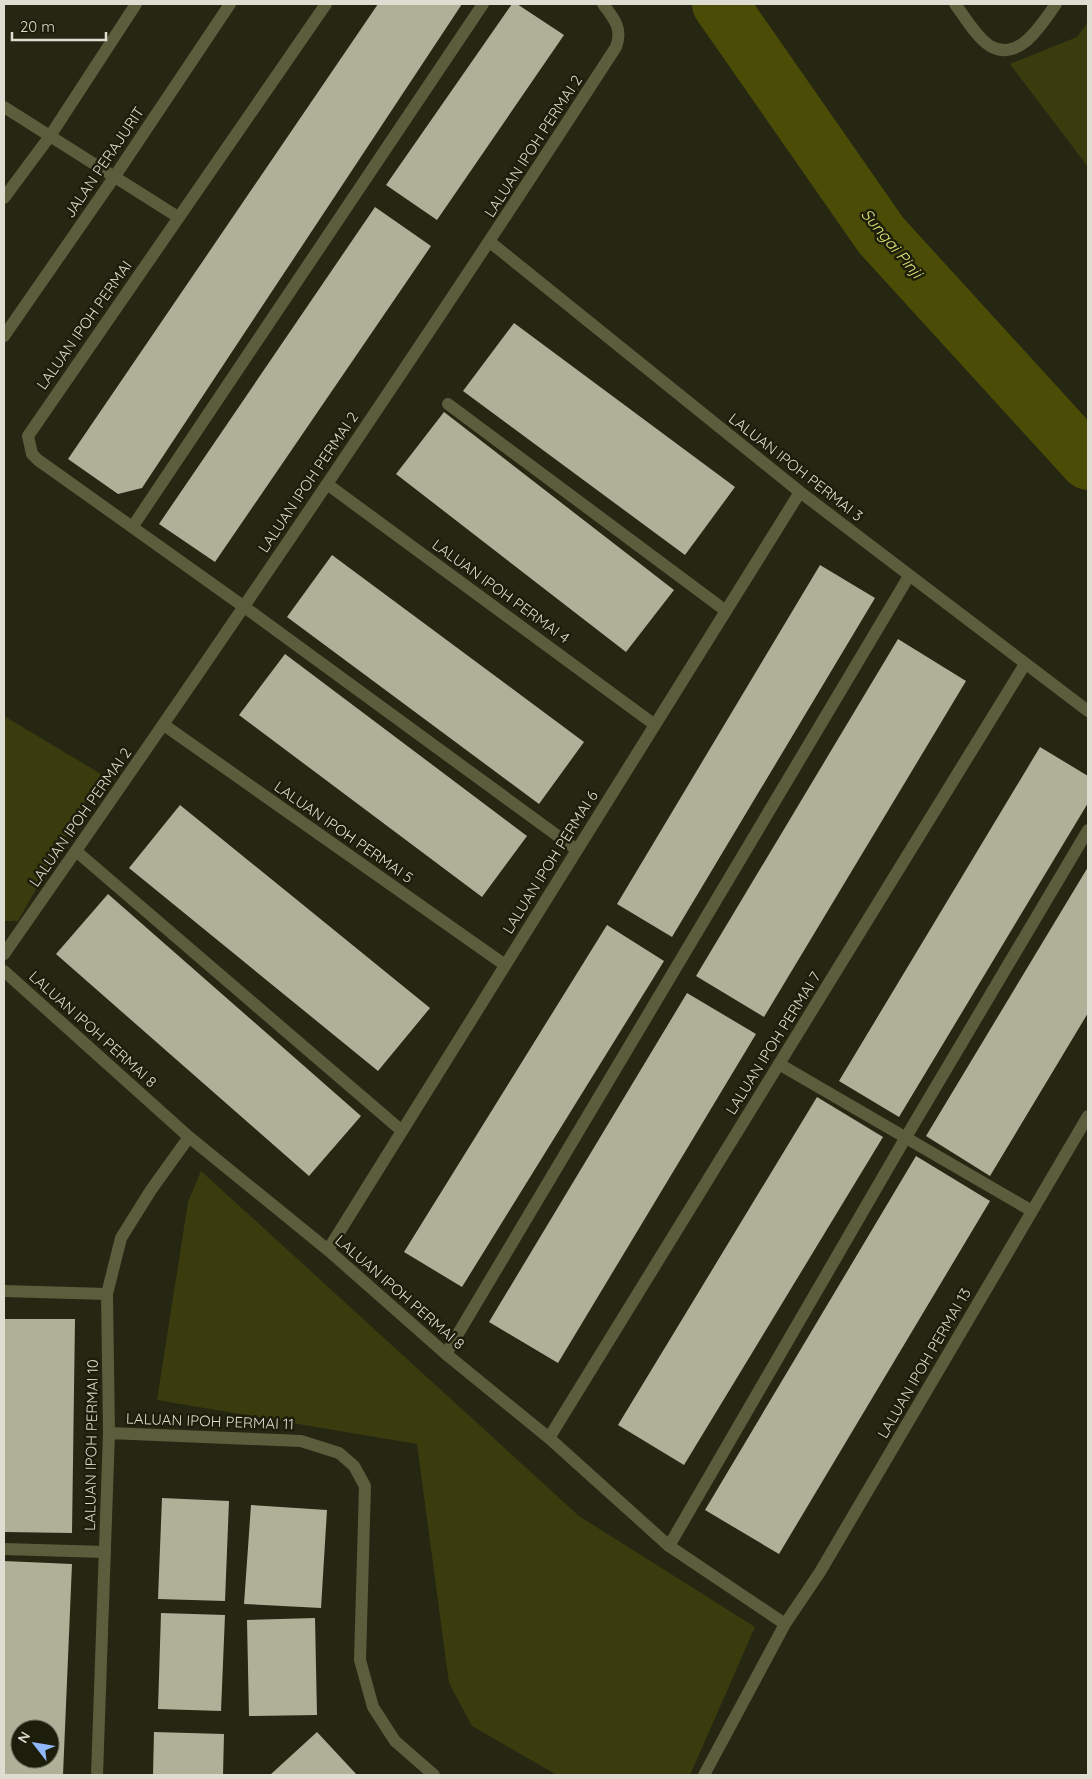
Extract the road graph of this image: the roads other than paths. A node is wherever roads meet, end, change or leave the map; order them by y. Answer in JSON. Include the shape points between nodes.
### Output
{"nodes":[{"id":1,"x":136,"y":4,"type":"edge"},
{"id":2,"x":230,"y":4,"type":"edge"},
{"id":3,"x":326,"y":4,"type":"edge"},
{"id":4,"x":483,"y":4,"type":"edge"},
{"id":5,"x":603,"y":4,"type":"edge"},
{"id":6,"x":955,"y":4,"type":"edge"},
{"id":7,"x":1056,"y":4,"type":"edge"},
{"id":8,"x":4,"y":107,"type":"edge"},
{"id":9,"x":50,"y":136,"type":"junction"},
{"id":10,"x":115,"y":176,"type":"junction"},
{"id":11,"x":4,"y":198,"type":"edge"},
{"id":12,"x":178,"y":217,"type":"junction"},
{"id":13,"x":490,"y":242,"type":"junction"},
{"id":14,"x":4,"y":336,"type":"edge"},
{"id":15,"x":448,"y":404,"type":"dead end"},
{"id":16,"x":327,"y":484,"type":"junction"},
{"id":17,"x":800,"y":492,"type":"junction"},
{"id":18,"x":133,"y":526,"type":"junction"},
{"id":19,"x":909,"y":576,"type":"junction"},
{"id":20,"x":243,"y":606,"type":"junction"},
{"id":21,"x":726,"y":611,"type":"junction"},
{"id":22,"x":1025,"y":664,"type":"junction"},
{"id":23,"x":1088,"y":711,"type":"edge"},
{"id":24,"x":164,"y":725,"type":"junction"},
{"id":25,"x":655,"y":725,"type":"junction"},
{"id":26,"x":1088,"y":830,"type":"edge"},
{"id":27,"x":577,"y":850,"type":"junction"},
{"id":28,"x":76,"y":851,"type":"junction"},
{"id":29,"x":4,"y":954,"type":"edge"},
{"id":30,"x":505,"y":965,"type":"junction"},
{"id":31,"x":4,"y":971,"type":"edge"},
{"id":32,"x":779,"y":1064,"type":"junction"},
{"id":33,"x":1088,"y":1116,"type":"edge"},
{"id":34,"x":402,"y":1131,"type":"junction"},
{"id":35,"x":189,"y":1137,"type":"junction"},
{"id":36,"x":906,"y":1137,"type":"junction"},
{"id":37,"x":1032,"y":1211,"type":"junction"},
{"id":38,"x":328,"y":1250,"type":"junction"},
{"id":39,"x":4,"y":1291,"type":"edge"},
{"id":40,"x":107,"y":1294,"type":"junction"},
{"id":41,"x":446,"y":1354,"type":"junction"},
{"id":42,"x":110,"y":1433,"type":"junction"},
{"id":43,"x":549,"y":1438,"type":"junction"},
{"id":44,"x":669,"y":1546,"type":"junction"},
{"id":45,"x":4,"y":1549,"type":"edge"},
{"id":46,"x":105,"y":1552,"type":"junction"},
{"id":47,"x":786,"y":1624,"type":"junction"},
{"id":48,"x":97,"y":1775,"type":"edge"},
{"id":49,"x":434,"y":1775,"type":"edge"},
{"id":50,"x":704,"y":1775,"type":"edge"}],
"edges":[{"from":1,"to":9,"type":"street"},
{"from":2,"to":10,"type":"street","name":"JALAN PERAJURIT"},
{"from":3,"to":12,"type":"street","name":"LALUAN IPOH PERMAI"},
{"from":4,"to":18,"type":"street"},
{"from":5,"to":13,"type":"street","name":"LALUAN IPOH PERMAI 2","via":[[616,21],[620,38],[616,47]]},
{"from":6,"to":7,"type":"street","via":[[991,46],[1006,50],[1020,46],[1032,36]]},
{"from":8,"to":9,"type":"street"},
{"from":9,"to":10,"type":"street"},
{"from":9,"to":11,"type":"street"},
{"from":10,"to":12,"type":"street"},
{"from":10,"to":14,"type":"street","name":"JALAN PERAJURIT"},
{"from":12,"to":18,"type":"street","name":"LALUAN IPOH PERMAI","via":[[28,436],[32,454],[38,460]]},
{"from":13,"to":16,"type":"street","name":"LALUAN IPOH PERMAI 2"},
{"from":13,"to":17,"type":"street","name":"LALUAN IPOH PERMAI 3"},
{"from":15,"to":21,"type":"street"},
{"from":16,"to":20,"type":"street","name":"LALUAN IPOH PERMAI 2"},
{"from":16,"to":25,"type":"street","name":"LALUAN IPOH PERMAI 4"},
{"from":17,"to":19,"type":"street","name":"LALUAN IPOH PERMAI 3"},
{"from":17,"to":21,"type":"street","name":"LALUAN IPOH PERMAI 6"},
{"from":18,"to":20,"type":"street","name":"LALUAN IPOH PERMAI"},
{"from":19,"to":22,"type":"street","name":"LALUAN IPOH PERMAI 3"},
{"from":19,"to":41,"type":"street"},
{"from":20,"to":24,"type":"street","name":"LALUAN IPOH PERMAI 2"},
{"from":20,"to":27,"type":"street","name":"LALUAN IPOH PERMAI"},
{"from":21,"to":25,"type":"street","name":"LALUAN IPOH PERMAI 6"},
{"from":22,"to":23,"type":"street","name":"LALUAN IPOH PERMAI 3"},
{"from":22,"to":32,"type":"street","name":"LALUAN IPOH PERMAI 7"},
{"from":24,"to":28,"type":"street","name":"LALUAN IPOH PERMAI 2"},
{"from":24,"to":30,"type":"street","name":"LALUAN IPOH PERMAI 5"},
{"from":25,"to":27,"type":"street","name":"LALUAN IPOH PERMAI 6"},
{"from":26,"to":36,"type":"street"},
{"from":27,"to":30,"type":"street","name":"LALUAN IPOH PERMAI 6"},
{"from":28,"to":29,"type":"street","name":"LALUAN IPOH PERMAI 2"},
{"from":28,"to":34,"type":"street"},
{"from":30,"to":34,"type":"street","name":"LALUAN IPOH PERMAI 6"},
{"from":31,"to":35,"type":"street","name":"LALUAN IPOH PERMAI 8"},
{"from":32,"to":36,"type":"street"},
{"from":32,"to":43,"type":"street","name":"LALUAN IPOH PERMAI 7"},
{"from":33,"to":37,"type":"street","name":"LALUAN IPOH PERMAI 13"},
{"from":34,"to":38,"type":"street","name":"LALUAN IPOH PERMAI 6"},
{"from":35,"to":38,"type":"street","name":"LALUAN IPOH PERMAI 8"},
{"from":35,"to":40,"type":"street","name":"LALUAN IPOH PERMAI 10","via":[[120,1238]]},
{"from":36,"to":37,"type":"street"},
{"from":36,"to":44,"type":"street"},
{"from":37,"to":47,"type":"street","name":"LALUAN IPOH PERMAI 13","via":[[820,1572]]},
{"from":38,"to":41,"type":"street","name":"LALUAN IPOH PERMAI 8"},
{"from":39,"to":40,"type":"street"},
{"from":40,"to":42,"type":"street","name":"LALUAN IPOH PERMAI 10"},
{"from":41,"to":43,"type":"street","name":"LALUAN IPOH PERMAI 8"},
{"from":42,"to":46,"type":"street","name":"LALUAN IPOH PERMAI 10"},
{"from":42,"to":49,"type":"street","name":"LALUAN IPOH PERMAI 11","via":[[302,1441],[339,1454],[354,1466],[365,1486],[360,1660],[373,1707],[396,1741]]},
{"from":43,"to":44,"type":"street","name":"LALUAN IPOH PERMAI 8"},
{"from":44,"to":47,"type":"street","name":"LALUAN IPOH PERMAI 8"},
{"from":45,"to":46,"type":"street"},
{"from":46,"to":48,"type":"street","name":"LALUAN IPOH PERMAI 10"},
{"from":47,"to":50,"type":"street","name":"LALUAN IPOH PERMAI 13"}]}
